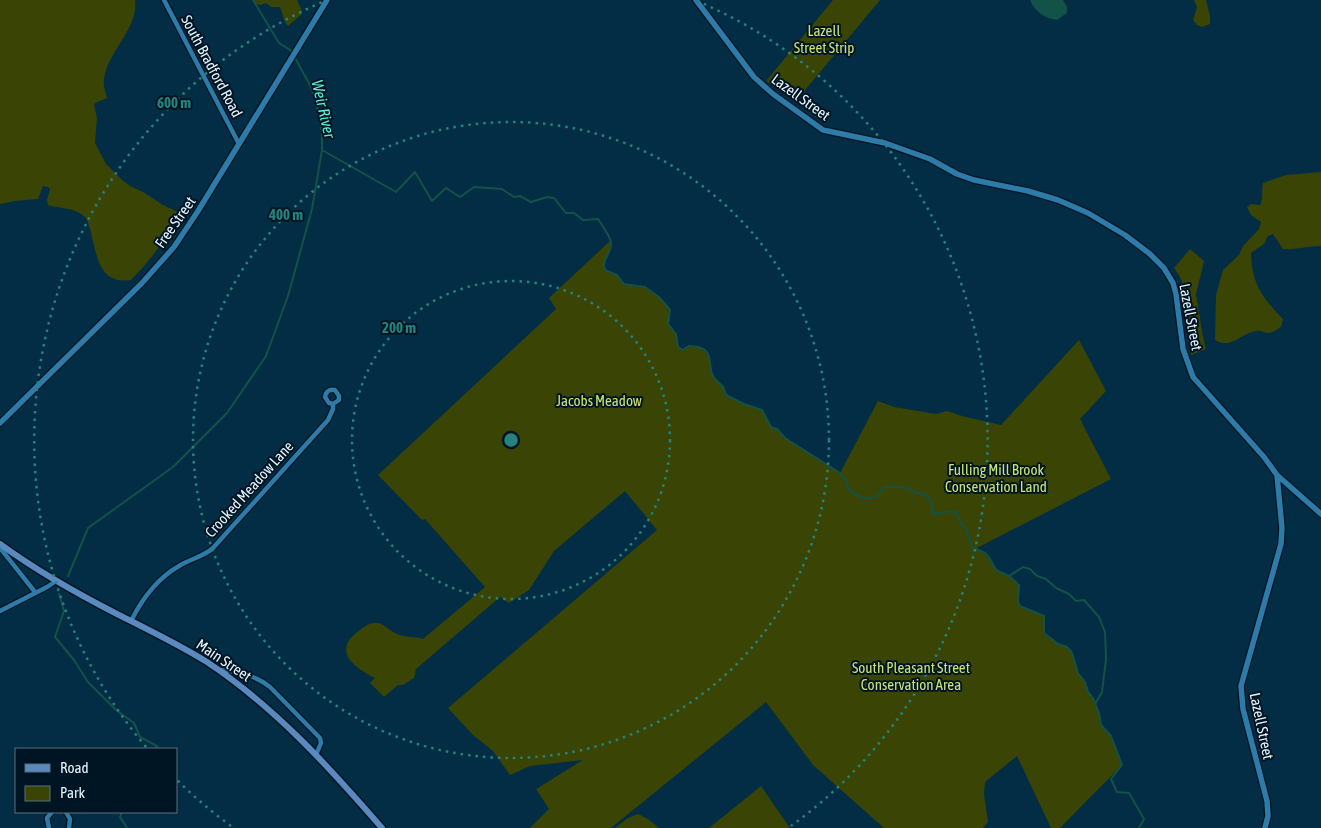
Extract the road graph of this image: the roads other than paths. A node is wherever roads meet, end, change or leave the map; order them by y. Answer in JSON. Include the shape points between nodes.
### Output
{"nodes":[{"id":1,"x":164,"y":0,"type":"edge"},
{"id":2,"x":327,"y":0,"type":"edge"},
{"id":3,"x":696,"y":0,"type":"edge"},
{"id":4,"x":240,"y":144,"type":"junction"},
{"id":5,"x":333,"y":404,"type":"dead end"},
{"id":6,"x":0,"y":423,"type":"edge"},
{"id":7,"x":1277,"y":475,"type":"junction"},
{"id":8,"x":1321,"y":514,"type":"edge"},
{"id":9,"x":0,"y":546,"type":"edge"},
{"id":10,"x":18,"y":556,"type":"junction"},
{"id":11,"x":15,"y":567,"type":"junction"},
{"id":12,"x":56,"y":581,"type":"junction"},
{"id":13,"x":34,"y":592,"type":"junction"},
{"id":14,"x":0,"y":611,"type":"edge"},
{"id":15,"x":130,"y":621,"type":"junction"},
{"id":16,"x":218,"y":670,"type":"junction"},
{"id":17,"x":316,"y":755,"type":"junction"},
{"id":18,"x":51,"y":813,"type":"edge"},
{"id":19,"x":67,"y":813,"type":"edge"},
{"id":20,"x":49,"y":828,"type":"edge"},
{"id":21,"x":68,"y":828,"type":"edge"},
{"id":22,"x":382,"y":828,"type":"edge"},
{"id":23,"x":1265,"y":828,"type":"edge"}],
"edges":[{"from":1,"to":4,"type":"street","name":"South Bradford Road"},
{"from":2,"to":4,"type":"street","name":"Free Street"},
{"from":3,"to":7,"type":"street","name":"Lazell Street","via":[[754,76],[823,130],[885,143],[930,158],[986,184],[1028,191],[1063,202],[1095,217],[1150,254],[1169,274],[1173,284],[1183,349],[1193,377]]},
{"from":4,"to":6,"type":"street","name":"Free Street","via":[[185,230],[159,264]]},
{"from":5,"to":15,"type":"street","name":"Crooked Meadow Lane","via":[[328,420],[213,548],[166,575],[143,599]]},
{"from":7,"to":8,"type":"street"},
{"from":7,"to":23,"type":"street","name":"Lazell Street","via":[[1281,544],[1243,674],[1241,693],[1242,709],[1267,801]]},
{"from":9,"to":10,"type":"main road","name":"Main Street"},
{"from":9,"to":11,"type":"street","name":"Main Street"},
{"from":10,"to":11,"type":"street"},
{"from":10,"to":12,"type":"main road","name":"Main Street"},
{"from":11,"to":13,"type":"street","name":"Main Street"},
{"from":12,"to":13,"type":"street"},
{"from":12,"to":15,"type":"main road","name":"Main Street"},
{"from":13,"to":14,"type":"street"},
{"from":15,"to":16,"type":"main road","name":"Main Street","via":[[184,648]]},
{"from":16,"to":17,"type":"main road","name":"Main Street","via":[[255,698]]},
{"from":16,"to":17,"type":"street","via":[[237,671],[270,687],[320,738]]},
{"from":17,"to":22,"type":"main road","name":"Main Street"},
{"from":18,"to":20,"type":"street","via":[[47,818]]},
{"from":19,"to":21,"type":"street","via":[[70,819]]}]}
